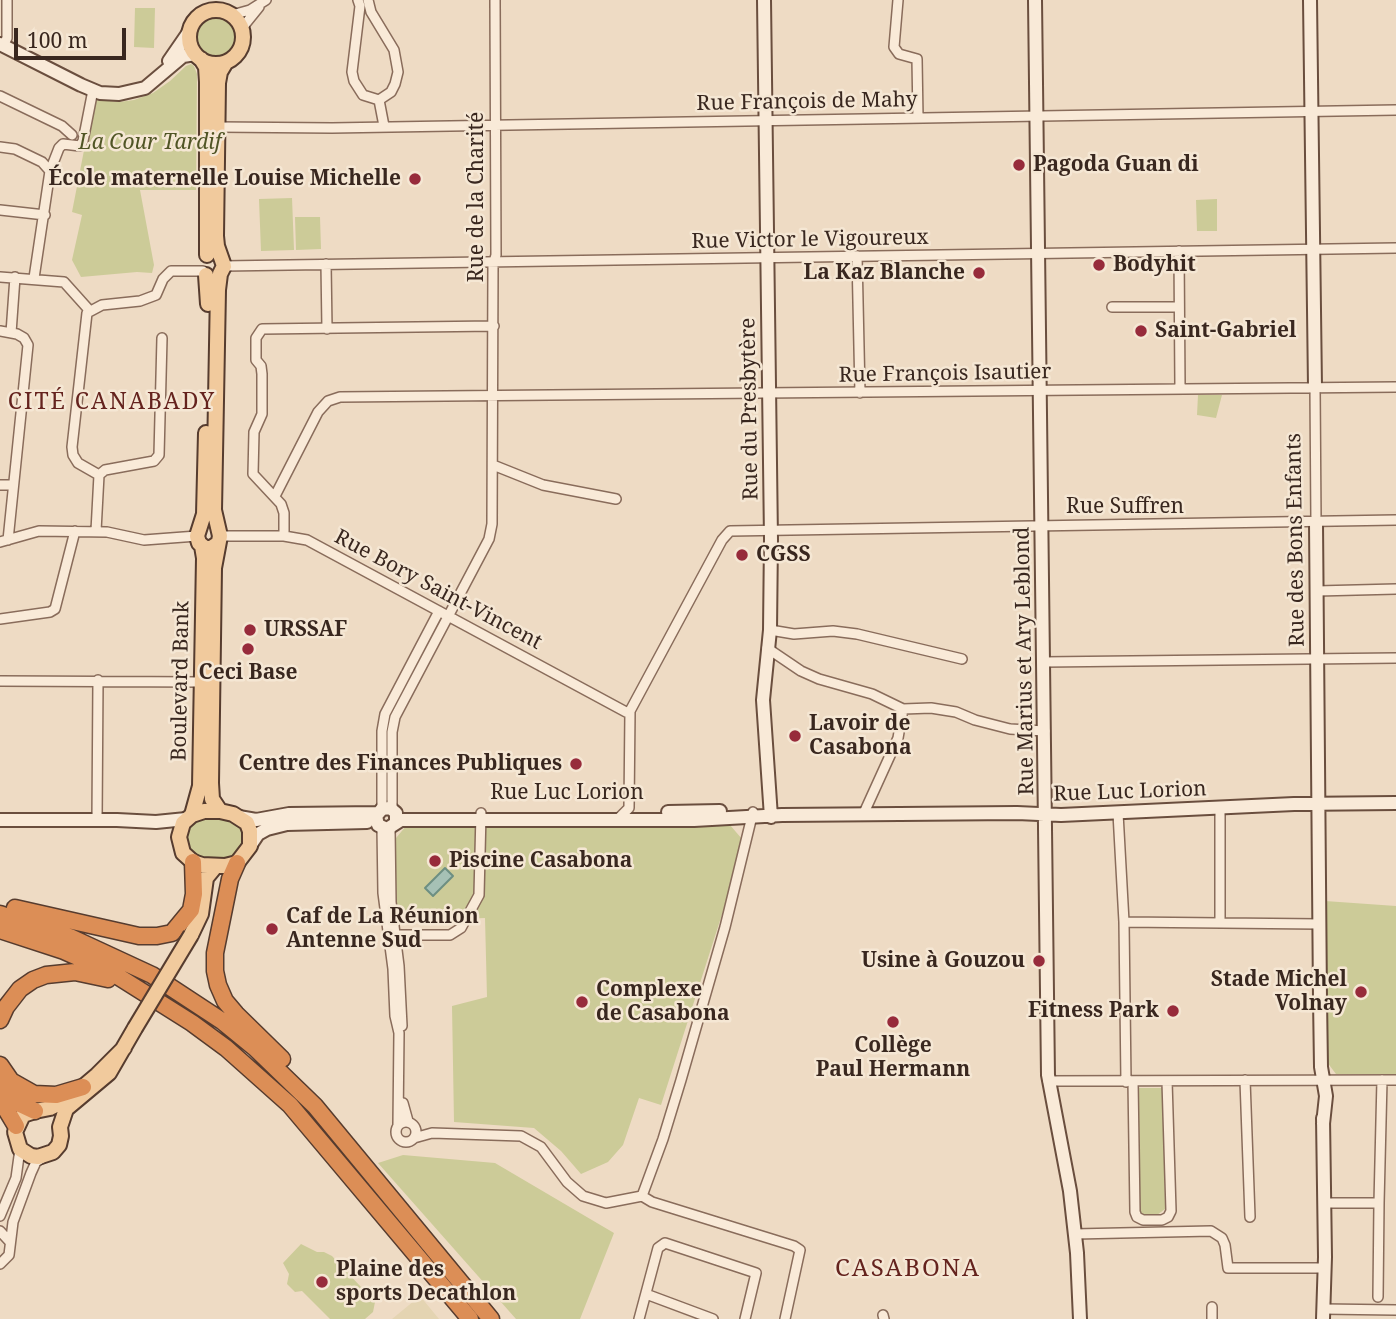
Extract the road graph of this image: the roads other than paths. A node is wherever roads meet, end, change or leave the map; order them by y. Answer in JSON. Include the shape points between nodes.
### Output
{"nodes":[{"id":1,"x":7,"y":0,"type":"edge"},
{"id":2,"x":209,"y":0,"type":"edge"},
{"id":3,"x":264,"y":0,"type":"edge"},
{"id":4,"x":358,"y":0,"type":"edge"},
{"id":5,"x":368,"y":0,"type":"edge"},
{"id":6,"x":495,"y":0,"type":"edge"},
{"id":7,"x":764,"y":0,"type":"edge"},
{"id":8,"x":898,"y":0,"type":"edge"},
{"id":9,"x":1035,"y":0,"type":"edge"},
{"id":10,"x":1310,"y":0,"type":"edge"},
{"id":11,"x":226,"y":8,"type":"edge"},
{"id":12,"x":200,"y":14,"type":"junction"},
{"id":13,"x":358,"y":20,"type":"junction"},
{"id":14,"x":376,"y":20,"type":"junction"},
{"id":15,"x":242,"y":28,"type":"junction"},
{"id":16,"x":189,"y":32,"type":"junction"},
{"id":17,"x":1,"y":45,"type":"edge"},
{"id":18,"x":198,"y":57,"type":"junction"},
{"id":19,"x":226,"y":62,"type":"junction"},
{"id":20,"x":165,"y":71,"type":"junction"},
{"id":21,"x":93,"y":90,"type":"junction"},
{"id":22,"x":0,"y":96,"type":"edge"},
{"id":23,"x":379,"y":100,"type":"junction"},
{"id":24,"x":1396,"y":110,"type":"edge"},
{"id":25,"x":1312,"y":111,"type":"junction"},
{"id":26,"x":1037,"y":117,"type":"junction"},
{"id":27,"x":919,"y":118,"type":"junction"},
{"id":28,"x":765,"y":121,"type":"junction"},
{"id":29,"x":494,"y":125,"type":"junction"},
{"id":30,"x":218,"y":127,"type":"junction"},
{"id":31,"x":384,"y":127,"type":"junction"},
{"id":32,"x":72,"y":135,"type":"dead end"},
{"id":33,"x":0,"y":147,"type":"edge"},
{"id":34,"x":50,"y":171,"type":"junction"},
{"id":35,"x":0,"y":209,"type":"edge"},
{"id":36,"x":45,"y":215,"type":"junction"},
{"id":37,"x":1396,"y":248,"type":"edge"},
{"id":38,"x":1313,"y":249,"type":"junction"},
{"id":39,"x":1179,"y":251,"type":"junction"},
{"id":40,"x":1039,"y":254,"type":"junction"},
{"id":41,"x":857,"y":256,"type":"junction"},
{"id":42,"x":766,"y":258,"type":"junction"},
{"id":43,"x":494,"y":262,"type":"junction"},
{"id":44,"x":326,"y":264,"type":"junction"},
{"id":45,"x":213,"y":266,"type":"junction"},
{"id":46,"x":0,"y":277,"type":"edge"},
{"id":47,"x":15,"y":277,"type":"junction"},
{"id":48,"x":34,"y":278,"type":"junction"},
{"id":49,"x":1112,"y":307,"type":"dead end"},
{"id":50,"x":1179,"y":307,"type":"junction"},
{"id":51,"x":90,"y":311,"type":"junction"},
{"id":52,"x":494,"y":326,"type":"junction"},
{"id":53,"x":327,"y":329,"type":"junction"},
{"id":54,"x":0,"y":331,"type":"edge"},
{"id":55,"x":11,"y":332,"type":"junction"},
{"id":56,"x":162,"y":338,"type":"dead end"},
{"id":57,"x":1315,"y":387,"type":"junction"},
{"id":58,"x":1396,"y":387,"type":"edge"},
{"id":59,"x":1180,"y":388,"type":"junction"},
{"id":60,"x":1041,"y":390,"type":"junction"},
{"id":61,"x":769,"y":393,"type":"junction"},
{"id":62,"x":860,"y":393,"type":"junction"},
{"id":63,"x":494,"y":394,"type":"junction"},
{"id":64,"x":493,"y":465,"type":"junction"},
{"id":65,"x":99,"y":475,"type":"junction"},
{"id":66,"x":0,"y":485,"type":"edge"},
{"id":67,"x":13,"y":485,"type":"junction"},
{"id":68,"x":275,"y":496,"type":"junction"},
{"id":69,"x":616,"y":499,"type":"dead end"},
{"id":70,"x":1396,"y":520,"type":"edge"},
{"id":71,"x":1316,"y":523,"type":"junction"},
{"id":72,"x":1042,"y":525,"type":"junction"},
{"id":73,"x":771,"y":530,"type":"junction"},
{"id":74,"x":75,"y":531,"type":"junction"},
{"id":75,"x":96,"y":531,"type":"junction"},
{"id":76,"x":200,"y":536,"type":"junction"},
{"id":77,"x":284,"y":536,"type":"junction"},
{"id":78,"x":218,"y":537,"type":"junction"},
{"id":79,"x":4,"y":541,"type":"edge"},
{"id":80,"x":1396,"y":589,"type":"edge"},
{"id":81,"x":1317,"y":591,"type":"junction"},
{"id":82,"x":444,"y":613,"type":"junction"},
{"id":83,"x":0,"y":619,"type":"edge"},
{"id":84,"x":770,"y":630,"type":"junction"},
{"id":85,"x":767,"y":648,"type":"junction"},
{"id":86,"x":1396,"y":658,"type":"edge"},
{"id":87,"x":962,"y":659,"type":"dead end"},
{"id":88,"x":1317,"y":659,"type":"junction"},
{"id":89,"x":1044,"y":662,"type":"junction"},
{"id":90,"x":98,"y":680,"type":"junction"},
{"id":91,"x":0,"y":681,"type":"edge"},
{"id":92,"x":201,"y":682,"type":"junction"},
{"id":93,"x":903,"y":709,"type":"junction"},
{"id":94,"x":630,"y":711,"type":"junction"},
{"id":95,"x":1045,"y":731,"type":"junction"},
{"id":96,"x":770,"y":796,"type":"junction"},
{"id":97,"x":1046,"y":796,"type":"junction"},
{"id":98,"x":1396,"y":803,"type":"edge"},
{"id":99,"x":1319,"y":805,"type":"junction"},
{"id":100,"x":1220,"y":808,"type":"junction"},
{"id":101,"x":220,"y":811,"type":"junction"},
{"id":102,"x":1017,"y":813,"type":"junction"},
{"id":103,"x":1118,"y":813,"type":"junction"},
{"id":104,"x":1046,"y":814,"type":"junction"},
{"id":105,"x":623,"y":815,"type":"junction"},
{"id":106,"x":753,"y":815,"type":"junction"},
{"id":107,"x":774,"y":815,"type":"junction"},
{"id":108,"x":863,"y":815,"type":"junction"},
{"id":109,"x":481,"y":816,"type":"junction"},
{"id":110,"x":189,"y":817,"type":"junction"},
{"id":111,"x":240,"y":817,"type":"junction"},
{"id":112,"x":386,"y":818,"type":"junction"},
{"id":113,"x":0,"y":820,"type":"edge"},
{"id":114,"x":97,"y":820,"type":"junction"},
{"id":115,"x":156,"y":822,"type":"junction"},
{"id":116,"x":179,"y":835,"type":"junction"},
{"id":117,"x":250,"y":846,"type":"junction"},
{"id":118,"x":193,"y":862,"type":"junction"},
{"id":119,"x":237,"y":863,"type":"junction"},
{"id":120,"x":215,"y":867,"type":"junction"},
{"id":121,"x":203,"y":897,"type":"junction"},
{"id":122,"x":0,"y":904,"type":"edge"},
{"id":123,"x":0,"y":914,"type":"edge"},
{"id":124,"x":1124,"y":922,"type":"junction"},
{"id":125,"x":1220,"y":922,"type":"junction"},
{"id":126,"x":1319,"y":924,"type":"junction"},
{"id":127,"x":388,"y":925,"type":"junction"},
{"id":128,"x":0,"y":930,"type":"edge"},
{"id":129,"x":395,"y":935,"type":"junction"},
{"id":130,"x":156,"y":999,"type":"junction"},
{"id":131,"x":0,"y":1020,"type":"edge"},
{"id":132,"x":124,"y":1048,"type":"junction"},
{"id":133,"x":0,"y":1066,"type":"edge"},
{"id":134,"x":0,"y":1079,"type":"edge"},
{"id":135,"x":1322,"y":1079,"type":"junction"},
{"id":136,"x":1245,"y":1080,"type":"junction"},
{"id":137,"x":1382,"y":1080,"type":"junction"},
{"id":138,"x":1396,"y":1080,"type":"edge"},
{"id":139,"x":1048,"y":1081,"type":"junction"},
{"id":140,"x":1167,"y":1081,"type":"junction"},
{"id":141,"x":1129,"y":1082,"type":"junction"},
{"id":142,"x":83,"y":1087,"type":"junction"},
{"id":143,"x":0,"y":1099,"type":"edge"},
{"id":144,"x":38,"y":1111,"type":"junction"},
{"id":145,"x":16,"y":1126,"type":"junction"},
{"id":146,"x":60,"y":1127,"type":"junction"},
{"id":147,"x":409,"y":1128,"type":"junction"},
{"id":148,"x":20,"y":1149,"type":"junction"},
{"id":149,"x":45,"y":1156,"type":"junction"},
{"id":150,"x":642,"y":1196,"type":"junction"},
{"id":151,"x":1324,"y":1203,"type":"junction"},
{"id":152,"x":1379,"y":1203,"type":"junction"},
{"id":153,"x":397,"y":1207,"type":"junction"},
{"id":154,"x":0,"y":1216,"type":"edge"},
{"id":155,"x":1250,"y":1217,"type":"dead end"},
{"id":156,"x":0,"y":1231,"type":"edge"},
{"id":157,"x":1075,"y":1234,"type":"junction"},
{"id":158,"x":10,"y":1242,"type":"junction"},
{"id":159,"x":0,"y":1264,"type":"edge"},
{"id":160,"x":1325,"y":1265,"type":"junction"},
{"id":161,"x":646,"y":1294,"type":"junction"},
{"id":162,"x":1378,"y":1297,"type":"dead end"},
{"id":163,"x":1212,"y":1307,"type":"dead end"},
{"id":164,"x":1396,"y":1310,"type":"edge"},
{"id":165,"x":1326,"y":1314,"type":"edge"},
{"id":166,"x":470,"y":1319,"type":"edge"},
{"id":167,"x":491,"y":1319,"type":"edge"},
{"id":168,"x":639,"y":1319,"type":"edge"},
{"id":169,"x":713,"y":1319,"type":"edge"},
{"id":170,"x":745,"y":1319,"type":"edge"},
{"id":171,"x":785,"y":1319,"type":"edge"},
{"id":172,"x":1080,"y":1319,"type":"edge"},
{"id":173,"x":1212,"y":1319,"type":"edge"}],
"edges":[{"from":1,"to":17,"type":"street","via":[[7,38]]},
{"from":2,"to":12,"type":"main road"},
{"from":3,"to":11,"type":"street","via":[[250,10]]},
{"from":3,"to":15,"type":"street"},
{"from":4,"to":13,"type":"street"},
{"from":5,"to":14,"type":"street"},
{"from":6,"to":29,"type":"street","name":"Rue de la Charité"},
{"from":7,"to":28,"type":"street","name":"Rue du Presbytère"},
{"from":8,"to":27,"type":"street","via":[[894,47],[917,59]]},
{"from":9,"to":26,"type":"street","name":"Rue Marius et Ary Leblond"},
{"from":10,"to":25,"type":"street","name":"Rue des Bons Enfants"},
{"from":11,"to":12,"type":"main road"},
{"from":11,"to":15,"type":"main road"},
{"from":12,"to":16,"type":"main road"},
{"from":13,"to":14,"type":"street"},
{"from":13,"to":23,"type":"street","via":[[354,81],[363,95]]},
{"from":14,"to":23,"type":"street","via":[[394,50],[398,72],[391,92]]},
{"from":15,"to":19,"type":"main road","via":[[241,48]]},
{"from":16,"to":18,"type":"main road"},
{"from":16,"to":20,"type":"street"},
{"from":17,"to":21,"type":"street"},
{"from":18,"to":19,"type":"main road","via":[[213,64]]},
{"from":18,"to":20,"type":"street","via":[[183,56]]},
{"from":18,"to":45,"type":"main road","name":"Boulevard Bank","via":[[207,73]]},
{"from":19,"to":30,"type":"main road","name":"Boulevard Bank","via":[[218,83]]},
{"from":20,"to":21,"type":"street","via":[[145,88],[132,92]]},
{"from":21,"to":34,"type":"street","via":[[83,141],[80,146],[64,144],[59,148]]},
{"from":22,"to":32,"type":"street"},
{"from":23,"to":31,"type":"street"},
{"from":24,"to":25,"type":"street","name":"Rue François de Mahy"},
{"from":25,"to":26,"type":"street","name":"Rue François de Mahy"},
{"from":25,"to":38,"type":"street","name":"Rue des Bons Enfants"},
{"from":26,"to":27,"type":"street","name":"Rue François de Mahy"},
{"from":26,"to":40,"type":"street","name":"Rue Marius et Ary Leblond"},
{"from":27,"to":28,"type":"street","name":"Rue François de Mahy"},
{"from":28,"to":29,"type":"street","name":"Rue François de Mahy"},
{"from":28,"to":42,"type":"street","name":"Rue du Presbytère"},
{"from":29,"to":31,"type":"street","name":"Rue François de Mahy"},
{"from":29,"to":43,"type":"street","name":"Rue de la Charité"},
{"from":30,"to":31,"type":"street","name":"Rue François de Mahy"},
{"from":30,"to":45,"type":"main road","name":"Boulevard Bank"},
{"from":33,"to":34,"type":"street","via":[[15,149]]},
{"from":34,"to":36,"type":"street"},
{"from":35,"to":36,"type":"street"},
{"from":36,"to":48,"type":"street"},
{"from":37,"to":38,"type":"street","name":"Rue Victor le Vigoureux"},
{"from":38,"to":39,"type":"street","name":"Rue Victor le Vigoureux"},
{"from":38,"to":57,"type":"street","name":"Rue des Bons Enfants"},
{"from":39,"to":40,"type":"street","name":"Rue Victor le Vigoureux"},
{"from":39,"to":50,"type":"street"},
{"from":40,"to":41,"type":"street","name":"Rue Victor le Vigoureux"},
{"from":40,"to":60,"type":"street","name":"Rue Marius et Ary Leblond"},
{"from":41,"to":42,"type":"street","name":"Rue Victor le Vigoureux"},
{"from":41,"to":62,"type":"street"},
{"from":42,"to":43,"type":"street","name":"Rue Victor le Vigoureux"},
{"from":42,"to":61,"type":"street","name":"Rue du Presbytère"},
{"from":43,"to":44,"type":"street","name":"Rue Victor le Vigoureux"},
{"from":43,"to":52,"type":"street","name":"Rue de la Charité"},
{"from":44,"to":45,"type":"street","name":"Rue Victor le Vigoureux"},
{"from":44,"to":53,"type":"street"},
{"from":45,"to":51,"type":"street","via":[[171,271],[156,295]]},
{"from":45,"to":76,"type":"main road","name":"Boulevard Bank"},
{"from":45,"to":78,"type":"main road","name":"Boulevard Bank"},
{"from":46,"to":47,"type":"street"},
{"from":47,"to":48,"type":"street"},
{"from":47,"to":55,"type":"street"},
{"from":48,"to":51,"type":"street","via":[[64,282]]},
{"from":49,"to":50,"type":"street"},
{"from":50,"to":59,"type":"street"},
{"from":51,"to":65,"type":"street","via":[[84,321],[72,447],[78,463]]},
{"from":52,"to":53,"type":"street"},
{"from":52,"to":63,"type":"street","name":"Rue de la Charité"},
{"from":53,"to":68,"type":"street","via":[[262,329],[256,338],[262,414],[254,432],[253,474]]},
{"from":54,"to":55,"type":"street"},
{"from":55,"to":67,"type":"street","via":[[28,345]]},
{"from":56,"to":65,"type":"street","via":[[159,456]]},
{"from":57,"to":58,"type":"street","name":"Rue François Isautier"},
{"from":57,"to":59,"type":"street","name":"Rue François Isautier"},
{"from":57,"to":71,"type":"street","name":"Rue des Bons Enfants"},
{"from":59,"to":60,"type":"street","name":"Rue François Isautier"},
{"from":60,"to":62,"type":"street","name":"Rue François Isautier"},
{"from":60,"to":72,"type":"street","name":"Rue Marius et Ary Leblond"},
{"from":61,"to":62,"type":"street","name":"Rue François Isautier"},
{"from":61,"to":63,"type":"street","name":"Rue François Isautier"},
{"from":61,"to":73,"type":"street","name":"Rue du Presbytère"},
{"from":63,"to":64,"type":"street","name":"Rue de la Charité"},
{"from":63,"to":68,"type":"street","name":"Rue François Isautier","via":[[328,401]]},
{"from":64,"to":69,"type":"street","via":[[543,485]]},
{"from":64,"to":82,"type":"street","name":"Rue de la Charité","via":[[489,539]]},
{"from":65,"to":75,"type":"street"},
{"from":66,"to":67,"type":"street"},
{"from":67,"to":79,"type":"street"},
{"from":68,"to":77,"type":"street","via":[[285,513]]},
{"from":70,"to":71,"type":"street","name":"Rue Suffren"},
{"from":71,"to":72,"type":"street","name":"Rue Suffren"},
{"from":71,"to":81,"type":"street","name":"Rue des Bons Enfants"},
{"from":72,"to":73,"type":"street","name":"Rue Suffren"},
{"from":72,"to":89,"type":"street","name":"Rue Marius et Ary Leblond"},
{"from":73,"to":84,"type":"street","name":"Rue du Presbytère"},
{"from":73,"to":94,"type":"street","name":"Rue Suffren","via":[[730,531],[722,540]]},
{"from":74,"to":75,"type":"street"},
{"from":74,"to":79,"type":"street","via":[[39,531]]},
{"from":74,"to":83,"type":"street","via":[[55,608]]},
{"from":75,"to":76,"type":"street","via":[[144,540]]},
{"from":76,"to":78,"type":"main road","via":[[211,548]]},
{"from":76,"to":78,"type":"main road","via":[[212,525]]},
{"from":76,"to":92,"type":"main road","name":"Boulevard Bank","via":[[204,560]]},
{"from":77,"to":78,"type":"street","name":"Rue Bory Saint-Vincent"},
{"from":77,"to":82,"type":"street","name":"Rue Bory Saint-Vincent","via":[[307,540]]},
{"from":78,"to":101,"type":"main road","name":"Boulevard Bank","via":[[211,785],[212,799]]},
{"from":80,"to":81,"type":"street"},
{"from":81,"to":88,"type":"street","name":"Rue des Bons Enfants"},
{"from":82,"to":94,"type":"street","name":"Rue Bory Saint-Vincent"},
{"from":82,"to":112,"type":"street","name":"Rue de la Charité","via":[[385,714]]},
{"from":84,"to":85,"type":"street","name":"Rue du Presbytère"},
{"from":84,"to":87,"type":"street","via":[[857,634]]},
{"from":85,"to":93,"type":"street","via":[[801,671]]},
{"from":85,"to":96,"type":"street","name":"Rue du Presbytère","via":[[763,700]]},
{"from":86,"to":88,"type":"street"},
{"from":88,"to":89,"type":"street"},
{"from":88,"to":99,"type":"street","name":"Rue des Bons Enfants"},
{"from":89,"to":95,"type":"street","name":"Rue Marius et Ary Leblond"},
{"from":90,"to":91,"type":"street"},
{"from":90,"to":92,"type":"street"},
{"from":90,"to":114,"type":"street"},
{"from":92,"to":110,"type":"main road","name":"Boulevard Bank","via":[[200,786]]},
{"from":93,"to":95,"type":"street","via":[[931,708],[1010,729]]},
{"from":93,"to":108,"type":"street","via":[[898,738]]},
{"from":94,"to":105,"type":"street","via":[[630,806]]},
{"from":95,"to":97,"type":"street","name":"Rue Marius et Ary Leblond"},
{"from":96,"to":106,"type":"street"},
{"from":96,"to":107,"type":"street","name":"Rue du Presbytère"},
{"from":97,"to":102,"type":"street"},
{"from":97,"to":104,"type":"street","name":"Rue Marius et Ary Leblond"},
{"from":98,"to":99,"type":"street","name":"Rue Luc Lorion"},
{"from":99,"to":100,"type":"street","name":"Rue Luc Lorion"},
{"from":99,"to":126,"type":"street","name":"Rue des Bons Enfants"},
{"from":100,"to":103,"type":"street","name":"Rue Luc Lorion"},
{"from":100,"to":125,"type":"street"},
{"from":101,"to":110,"type":"main road"},
{"from":101,"to":111,"type":"main road"},
{"from":102,"to":104,"type":"street","name":"Rue Luc Lorion"},
{"from":102,"to":108,"type":"street","name":"Rue Luc Lorion"},
{"from":103,"to":104,"type":"street","name":"Rue Luc Lorion"},
{"from":103,"to":124,"type":"street"},
{"from":104,"to":139,"type":"street","name":"Rue Marius et Ary Leblond"},
{"from":105,"to":106,"type":"street","name":"Rue Luc Lorion"},
{"from":105,"to":109,"type":"street","name":"Rue Luc Lorion"},
{"from":106,"to":107,"type":"street","name":"Rue Luc Lorion"},
{"from":106,"to":150,"type":"street","via":[[681,1080]]},
{"from":107,"to":108,"type":"street","name":"Rue Luc Lorion"},
{"from":109,"to":112,"type":"street","name":"Rue Luc Lorion"},
{"from":109,"to":129,"type":"street","via":[[479,894],[461,928],[456,933]]},
{"from":110,"to":115,"type":"street"},
{"from":110,"to":116,"type":"main road"},
{"from":111,"to":112,"type":"street","name":"Rue Luc Lorion"},
{"from":111,"to":117,"type":"main road","via":[[250,831]]},
{"from":112,"to":117,"type":"street","name":"Rue Luc Lorion","via":[[287,824],[258,834]]},
{"from":112,"to":127,"type":"street","via":[[383,893]]},
{"from":112,"to":129,"type":"street"},
{"from":113,"to":114,"type":"street"},
{"from":114,"to":115,"type":"street"},
{"from":115,"to":116,"type":"street"},
{"from":116,"to":118,"type":"main road","via":[[183,853]]},
{"from":117,"to":119,"type":"main road"},
{"from":118,"to":120,"type":"main road"},
{"from":118,"to":121,"type":"main road"},
{"from":118,"to":122,"type":"highway","via":[[191,910],[172,933],[139,936]]},
{"from":119,"to":120,"type":"main road"},
{"from":119,"to":153,"type":"highway","via":[[215,953],[221,993],[328,1109]]},
{"from":120,"to":121,"type":"main road","via":[[206,878]]},
{"from":121,"to":132,"type":"main road","bridge":true,"via":[[191,935]]},
{"from":123,"to":153,"type":"highway","via":[[118,958],[222,1021],[315,1106]]},
{"from":124,"to":125,"type":"street"},
{"from":124,"to":141,"type":"street"},
{"from":125,"to":126,"type":"street"},
{"from":126,"to":135,"type":"street","name":"Rue des Bons Enfants"},
{"from":127,"to":129,"type":"street"},
{"from":127,"to":147,"type":"street"},
{"from":128,"to":130,"type":"highway","via":[[76,956]]},
{"from":129,"to":147,"type":"street","via":[[403,1102]]},
{"from":130,"to":131,"type":"highway","via":[[97,976],[60,972],[20,989]]},
{"from":130,"to":166,"type":"highway","via":[[226,1048],[290,1105]]},
{"from":132,"to":142,"type":"main road"},
{"from":132,"to":146,"type":"main road","via":[[109,1073],[70,1104]]},
{"from":133,"to":142,"type":"highway","via":[[18,1087],[34,1094],[56,1096]]},
{"from":134,"to":144,"type":"highway","via":[[18,1103]]},
{"from":135,"to":136,"type":"street"},
{"from":135,"to":137,"type":"street"},
{"from":135,"to":151,"type":"street","name":"Rue des Bons Enfants"},
{"from":136,"to":140,"type":"street"},
{"from":136,"to":155,"type":"street"},
{"from":137,"to":138,"type":"street"},
{"from":137,"to":152,"type":"street"},
{"from":139,"to":141,"type":"street"},
{"from":139,"to":157,"type":"street","name":"Rue Marius et Ary Leblond"},
{"from":140,"to":141,"type":"street"},
{"from":140,"to":141,"type":"street","via":[[1171,1211],[1162,1220],[1143,1220],[1135,1212]]},
{"from":142,"to":144,"type":"main road","via":[[61,1104]]},
{"from":143,"to":145,"type":"highway"},
{"from":144,"to":145,"type":"main road","via":[[23,1115]]},
{"from":144,"to":146,"type":"main road","via":[[49,1114]]},
{"from":145,"to":148,"type":"main road"},
{"from":146,"to":149,"type":"main road","via":[[59,1145]]},
{"from":147,"to":150,"type":"street","via":[[521,1136],[541,1147],[583,1196],[606,1203]]},
{"from":148,"to":149,"type":"main road","via":[[32,1156]]},
{"from":148,"to":154,"type":"street","via":[[16,1178]]},
{"from":149,"to":158,"type":"street","via":[[31,1173]]},
{"from":150,"to":171,"type":"street","via":[[800,1250]]},
{"from":151,"to":152,"type":"street"},
{"from":151,"to":160,"type":"street","name":"Rue des Bons Enfants"},
{"from":152,"to":162,"type":"street"},
{"from":153,"to":167,"type":"highway"},
{"from":156,"to":158,"type":"street"},
{"from":157,"to":160,"type":"street","via":[[1212,1231],[1222,1238],[1228,1268]]},
{"from":157,"to":172,"type":"street","name":"Rue Marius et Ary Leblond"},
{"from":158,"to":159,"type":"street","via":[[9,1255]]},
{"from":160,"to":165,"type":"street","name":"Rue des Bons Enfants","via":[[1329,1278]]},
{"from":161,"to":168,"type":"street"},
{"from":161,"to":169,"type":"street"},
{"from":161,"to":170,"type":"street","via":[[658,1248],[670,1244],[756,1273]]},
{"from":163,"to":173,"type":"street"},
{"from":164,"to":165,"type":"street"}]}
